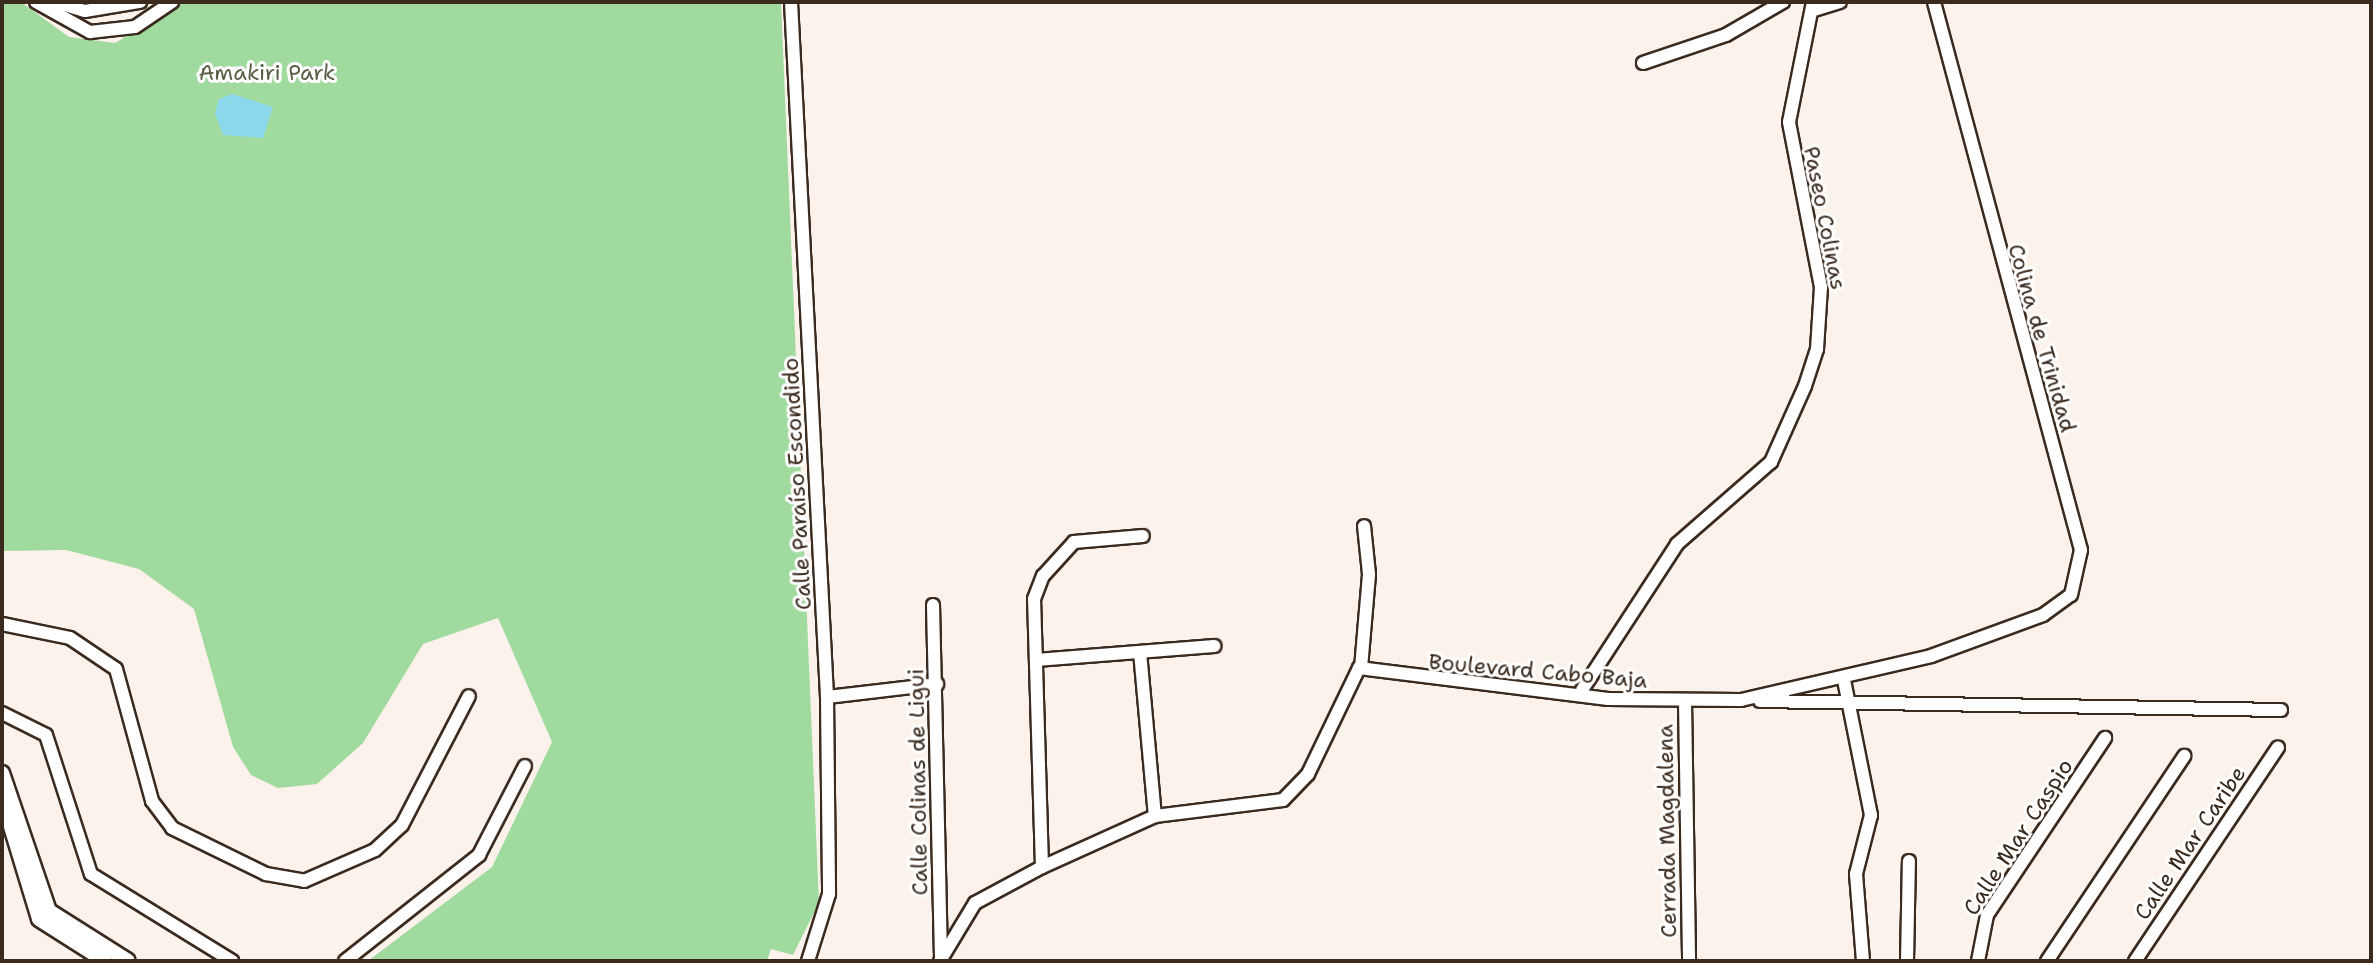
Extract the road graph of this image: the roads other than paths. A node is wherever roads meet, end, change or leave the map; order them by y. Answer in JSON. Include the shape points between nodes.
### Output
{"nodes":[{"id":1,"x":36,"y":2,"type":"edge"},
{"id":2,"x":55,"y":2,"type":"edge"},
{"id":3,"x":140,"y":2,"type":"edge"},
{"id":4,"x":172,"y":2,"type":"edge"},
{"id":5,"x":791,"y":2,"type":"edge"},
{"id":6,"x":1783,"y":2,"type":"edge"},
{"id":7,"x":1840,"y":2,"type":"edge"},
{"id":8,"x":1934,"y":2,"type":"edge"},
{"id":9,"x":97,"y":6,"type":"edge"},
{"id":10,"x":1814,"y":6,"type":"edge"},
{"id":11,"x":73,"y":27,"type":"junction"},
{"id":12,"x":90,"y":32,"type":"junction"},
{"id":13,"x":1643,"y":63,"type":"dead end"},
{"id":14,"x":1364,"y":526,"type":"dead end"},
{"id":15,"x":1143,"y":536,"type":"dead end"},
{"id":16,"x":933,"y":605,"type":"dead end"},
{"id":17,"x":2,"y":624,"type":"edge"},
{"id":18,"x":1990,"y":636,"type":"joint"},
{"id":19,"x":1214,"y":646,"type":"dead end"},
{"id":20,"x":1140,"y":652,"type":"junction"},
{"id":21,"x":1036,"y":660,"type":"junction"},
{"id":22,"x":1361,"y":668,"type":"junction"},
{"id":23,"x":1844,"y":680,"type":"junction"},
{"id":24,"x":937,"y":684,"type":"junction"},
{"id":25,"x":1582,"y":690,"type":"junction"},
{"id":26,"x":469,"y":696,"type":"dead end"},
{"id":27,"x":827,"y":697,"type":"junction"},
{"id":28,"x":1741,"y":700,"type":"junction"},
{"id":29,"x":1685,"y":701,"type":"junction"},
{"id":30,"x":1850,"y":706,"type":"junction"},
{"id":31,"x":2281,"y":710,"type":"dead end"},
{"id":32,"x":2,"y":713,"type":"edge"},
{"id":33,"x":2105,"y":738,"type":"dead end"},
{"id":34,"x":2278,"y":747,"type":"dead end"},
{"id":35,"x":2184,"y":756,"type":"dead end"},
{"id":36,"x":525,"y":766,"type":"dead end"},
{"id":37,"x":2,"y":773,"type":"edge"},
{"id":38,"x":2,"y":797,"type":"edge"},
{"id":39,"x":1155,"y":816,"type":"junction"},
{"id":40,"x":1909,"y":861,"type":"dead end"},
{"id":41,"x":1042,"y":867,"type":"junction"},
{"id":42,"x":58,"y":928,"type":"junction"},
{"id":43,"x":941,"y":960,"type":"edge"},
{"id":44,"x":105,"y":961,"type":"edge"},
{"id":45,"x":128,"y":961,"type":"edge"},
{"id":46,"x":232,"y":961,"type":"edge"},
{"id":47,"x":345,"y":961,"type":"edge"},
{"id":48,"x":808,"y":961,"type":"edge"},
{"id":49,"x":1689,"y":961,"type":"edge"},
{"id":50,"x":1863,"y":961,"type":"edge"},
{"id":51,"x":1907,"y":961,"type":"edge"},
{"id":52,"x":1978,"y":961,"type":"edge"},
{"id":53,"x":2047,"y":961,"type":"edge"},
{"id":54,"x":2135,"y":961,"type":"edge"}],
"edges":[{"from":1,"to":11,"type":"street"},
{"from":2,"to":9,"type":"street"},
{"from":3,"to":9,"type":"street"},
{"from":4,"to":12,"type":"street","via":[[135,27]]},
{"from":5,"to":27,"type":"street","name":"Calle Paraíso Escondido"},
{"from":6,"to":13,"type":"street","via":[[1726,35]]},
{"from":7,"to":10,"type":"street","name":"Paseo Colinas"},
{"from":8,"to":18,"type":"street","name":"Colina de Trinidad","via":[[2081,550],[2077,586],[2060,605]]},
{"from":9,"to":11,"type":"street"},
{"from":9,"to":12,"type":"street"},
{"from":10,"to":25,"type":"street","name":"Paseo Colinas","via":[[1789,122],[1821,287],[1817,349],[1805,386],[1771,462],[1677,544]]},
{"from":11,"to":12,"type":"street"},
{"from":14,"to":22,"type":"street","via":[[1369,574]]},
{"from":15,"to":21,"type":"street","via":[[1074,542],[1055,559],[1034,599]]},
{"from":16,"to":24,"type":"street","name":"Calle Colinas de Ligui"},
{"from":17,"to":26,"type":"street","via":[[70,638],[116,669],[152,801],[172,828],[266,874],[304,881],[375,850],[402,825]]},
{"from":18,"to":23,"type":"street","name":"Boulevard Cabo Baja"},
{"from":19,"to":20,"type":"street"},
{"from":20,"to":21,"type":"street"},
{"from":20,"to":39,"type":"street"},
{"from":21,"to":41,"type":"street"},
{"from":22,"to":25,"type":"street","name":"Boulevard Cabo Baja","via":[[1415,680]]},
{"from":22,"to":39,"type":"street","via":[[1308,774],[1283,800]]},
{"from":23,"to":28,"type":"street","name":"Boulevard Cabo Baja"},
{"from":23,"to":30,"type":"street"},
{"from":24,"to":27,"type":"street"},
{"from":24,"to":43,"type":"street","name":"Calle Colinas de Ligui"},
{"from":25,"to":29,"type":"street","name":"Boulevard Cabo Baja","via":[[1608,699]]},
{"from":27,"to":48,"type":"street","name":"Calle Paraíso Escondido","via":[[829,894]]},
{"from":28,"to":29,"type":"street","name":"Boulevard Cabo Baja"},
{"from":28,"to":30,"type":"street","name":"Boulevard Cabo Baja"},
{"from":29,"to":49,"type":"street","name":"Cerrada Magdalena"},
{"from":30,"to":31,"type":"street","name":"Boulevard Cabo Baja"},
{"from":30,"to":50,"type":"street","via":[[1871,815],[1856,874]]},
{"from":32,"to":46,"type":"street","via":[[46,735],[91,874]]},
{"from":33,"to":52,"type":"street","name":"Calle Mar Caspio","via":[[1987,915]]},
{"from":34,"to":54,"type":"street","name":"Calle Mar Caribe"},
{"from":35,"to":53,"type":"street"},
{"from":36,"to":47,"type":"street","via":[[479,855]]},
{"from":37,"to":42,"type":"street","via":[[37,888]]},
{"from":38,"to":42,"type":"street","via":[[30,898]]},
{"from":39,"to":41,"type":"street"},
{"from":40,"to":51,"type":"street"},
{"from":41,"to":43,"type":"street","via":[[975,903]]},
{"from":42,"to":44,"type":"street"},
{"from":42,"to":45,"type":"street"}]}
